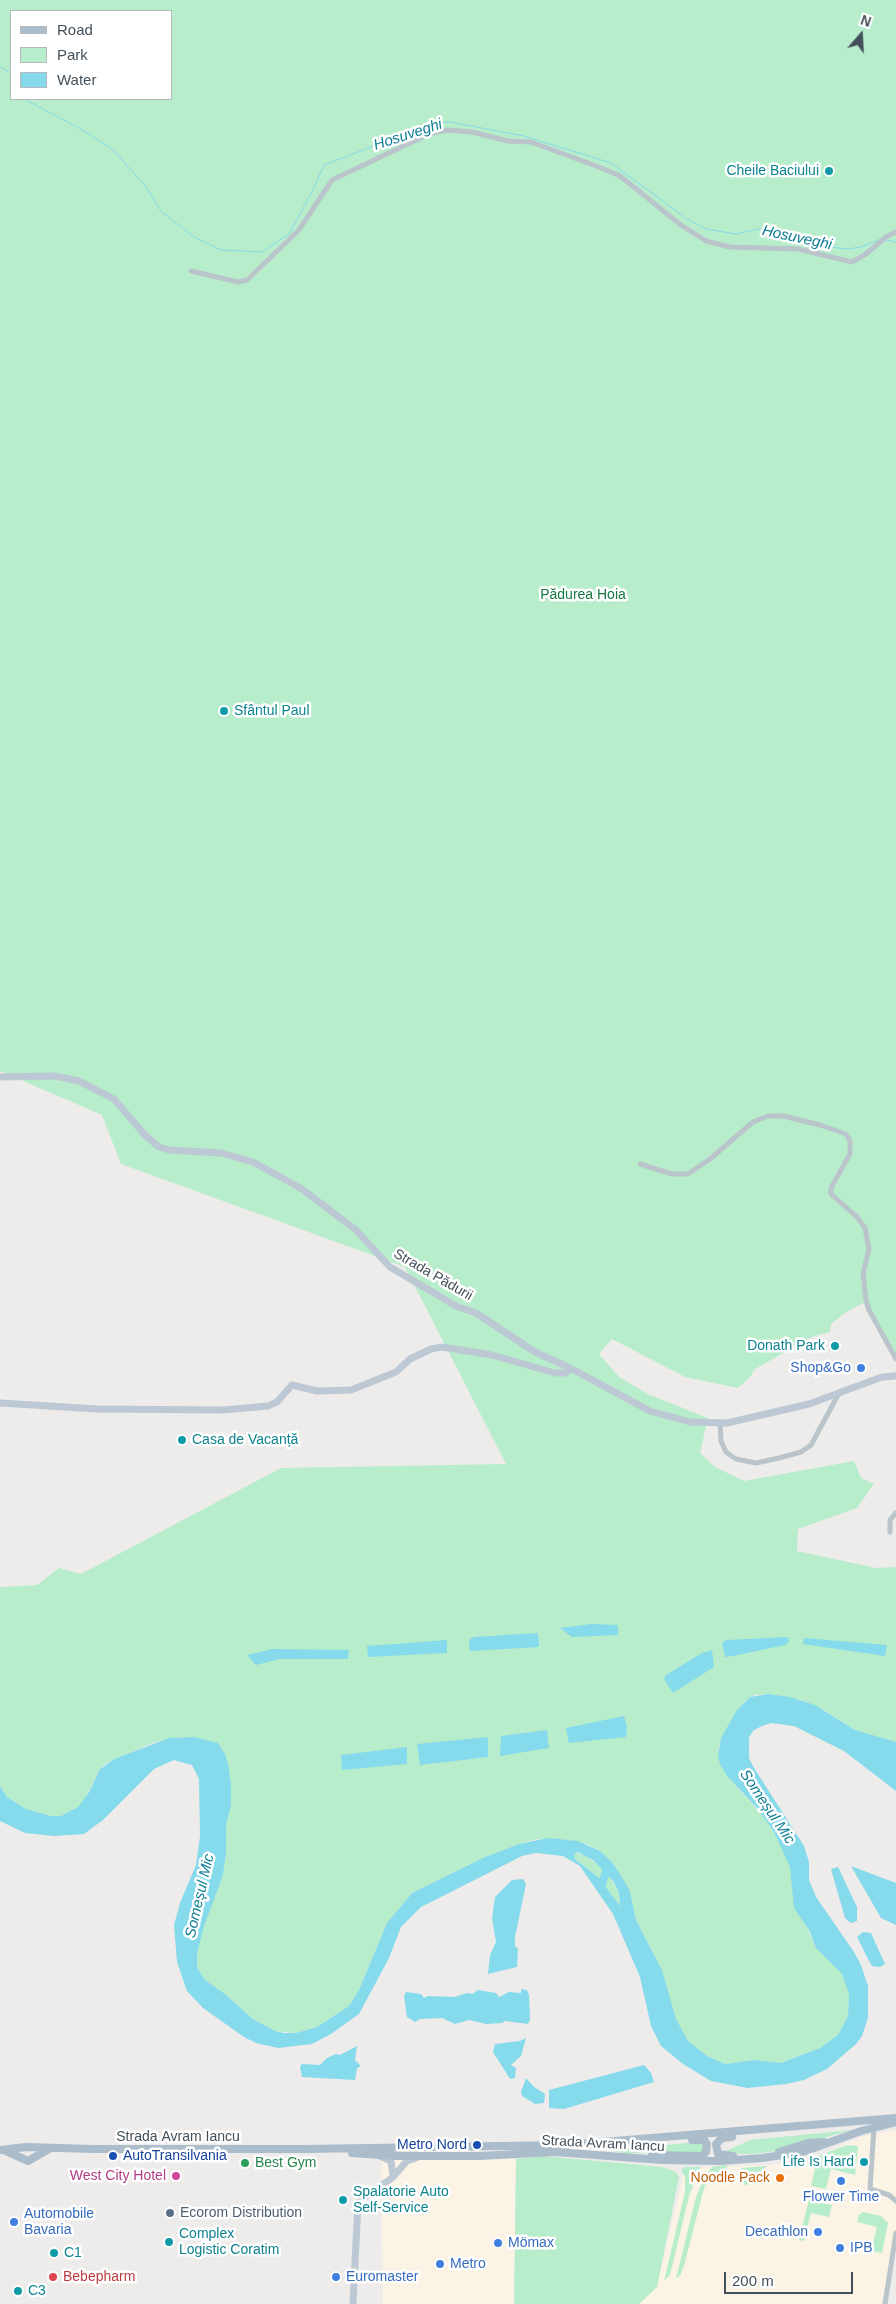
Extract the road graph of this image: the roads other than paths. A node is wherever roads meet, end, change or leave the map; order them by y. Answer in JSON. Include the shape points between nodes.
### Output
{"nodes":[{"id":1,"x":896,"y":232,"type":"edge"},
{"id":2,"x":191,"y":270,"type":"dead end"},
{"id":3,"x":0,"y":1077,"type":"edge"},
{"id":4,"x":640,"y":1164,"type":"dead end"},
{"id":5,"x":896,"y":1359,"type":"edge"},
{"id":6,"x":570,"y":1368,"type":"junction"},
{"id":7,"x":896,"y":1376,"type":"edge"},
{"id":8,"x":838,"y":1394,"type":"junction"},
{"id":9,"x":0,"y":1403,"type":"edge"},
{"id":10,"x":720,"y":1424,"type":"junction"},
{"id":11,"x":896,"y":1513,"type":"edge"},
{"id":12,"x":890,"y":1532,"type":"dead end"},
{"id":13,"x":896,"y":2118,"type":"edge"},
{"id":14,"x":896,"y":2122,"type":"edge"},
{"id":15,"x":874,"y":2127,"type":"junction"},
{"id":16,"x":755,"y":2130,"type":"junction"},
{"id":17,"x":604,"y":2142,"type":"junction"},
{"id":18,"x":831,"y":2142,"type":"junction"},
{"id":19,"x":27,"y":2147,"type":"junction"},
{"id":20,"x":51,"y":2149,"type":"junction"},
{"id":21,"x":304,"y":2149,"type":"junction"},
{"id":22,"x":1,"y":2150,"type":"edge"},
{"id":23,"x":374,"y":2154,"type":"junction"},
{"id":24,"x":20,"y":2156,"type":"junction"},
{"id":25,"x":34,"y":2156,"type":"junction"},
{"id":26,"x":399,"y":2156,"type":"junction"},
{"id":27,"x":422,"y":2156,"type":"junction"},
{"id":28,"x":620,"y":2157,"type":"junction"},
{"id":29,"x":402,"y":2165,"type":"junction"},
{"id":30,"x":392,"y":2172,"type":"junction"},
{"id":31,"x":896,"y":2201,"type":"edge"},
{"id":32,"x":896,"y":2233,"type":"edge"},
{"id":33,"x":353,"y":2304,"type":"edge"},
{"id":34,"x":885,"y":2304,"type":"edge"}],
"edges":[{"from":1,"to":2,"type":"street","via":[[852,262],[798,250],[730,247],[706,240],[689,230],[620,176],[599,167],[531,142],[446,130],[429,134],[332,180],[299,230],[247,280],[238,282]]},
{"from":3,"to":6,"type":"street","name":"Strada Pădurii","via":[[55,1076],[79,1082],[114,1098],[159,1147],[221,1152],[254,1162],[302,1189],[356,1230],[390,1267],[456,1306],[476,1313],[534,1352]]},
{"from":4,"to":5,"type":"street","via":[[672,1174],[688,1174],[753,1122],[768,1116],[783,1116],[846,1134],[850,1141],[850,1154],[831,1188],[831,1194],[857,1216],[866,1232],[868,1253],[863,1274],[866,1300]]},
{"from":6,"to":9,"type":"street","via":[[564,1373],[551,1373],[492,1355],[442,1347],[431,1348],[410,1359],[396,1372],[351,1390],[312,1391],[292,1385],[277,1402],[268,1406],[214,1410],[97,1409]]},
{"from":6,"to":10,"type":"street","name":"Strada Pădurii","via":[[645,1409],[690,1422]]},
{"from":7,"to":8,"type":"street","name":"Strada Pădurii","via":[[882,1377]]},
{"from":8,"to":10,"type":"street","name":"Strada Pădurii","via":[[764,1416]]},
{"from":8,"to":10,"type":"street","via":[[810,1445],[801,1452],[779,1458],[756,1463],[736,1459],[723,1446]]},
{"from":11,"to":12,"type":"street","via":[[890,1520]]},
{"from":13,"to":16,"type":"main road","name":"Strada Avram Iancu"},
{"from":14,"to":15,"type":"main road","name":"Strada Avram Iancu"},
{"from":15,"to":18,"type":"main road","name":"Strada Avram Iancu"},
{"from":15,"to":31,"type":"street","via":[[870,2189],[889,2195]]},
{"from":16,"to":17,"type":"main road","name":"Strada Avram Iancu"},
{"from":16,"to":18,"type":"main road","via":[[718,2140],[718,2154],[764,2154],[808,2143]]},
{"from":17,"to":21,"type":"main road","name":"Strada Avram Iancu"},
{"from":17,"to":28,"type":"main road","via":[[632,2145],[699,2139],[704,2140],[708,2148],[702,2156]]},
{"from":18,"to":28,"type":"main road","name":"Strada Avram Iancu","via":[[803,2152],[707,2162]]},
{"from":19,"to":20,"type":"main road","name":"Strada Avram Iancu"},
{"from":19,"to":22,"type":"main road","name":"Strada Avram Iancu"},
{"from":19,"to":24,"type":"main road"},
{"from":19,"to":25,"type":"main road","via":[[34,2151]]},
{"from":20,"to":21,"type":"main road","name":"Strada Avram Iancu"},
{"from":20,"to":25,"type":"main road","name":"Strada Avram Iancu"},
{"from":21,"to":23,"type":"main road","name":"Strada Avram Iancu"},
{"from":22,"to":24,"type":"main road","name":"Strada Avram Iancu"},
{"from":23,"to":26,"type":"main road","name":"Strada Avram Iancu"},
{"from":23,"to":30,"type":"street","via":[[391,2161]]},
{"from":24,"to":25,"type":"main road","name":"Strada Avram Iancu","via":[[26,2162]]},
{"from":26,"to":27,"type":"main road","name":"Strada Avram Iancu"},
{"from":26,"to":29,"type":"street"},
{"from":26,"to":30,"type":"street"},
{"from":27,"to":28,"type":"main road","name":"Strada Avram Iancu","via":[[555,2152]]},
{"from":27,"to":29,"type":"street"},
{"from":29,"to":30,"type":"street"},
{"from":30,"to":33,"type":"street","via":[[358,2202]]},
{"from":32,"to":34,"type":"street"}]}
